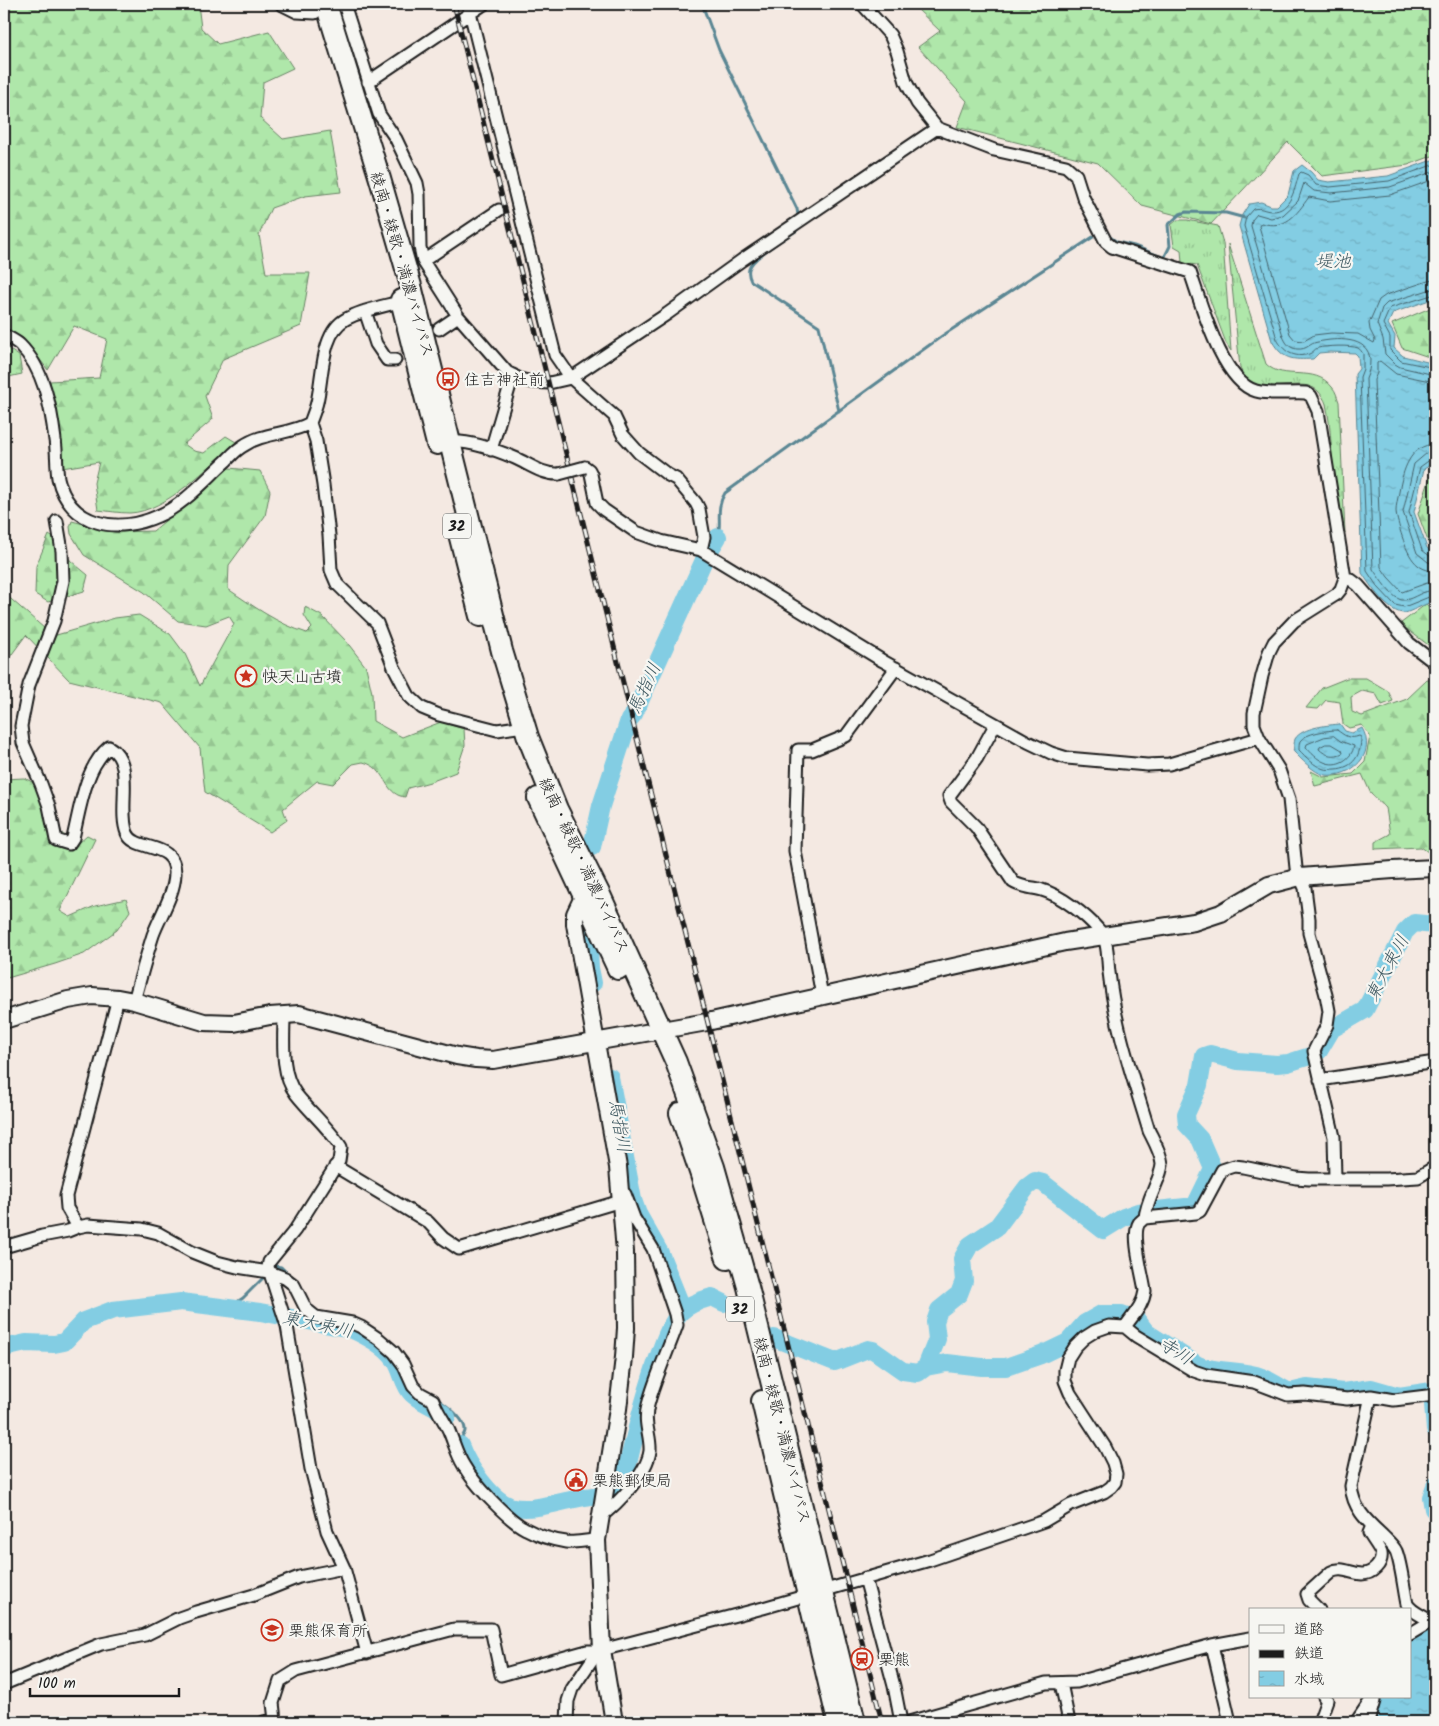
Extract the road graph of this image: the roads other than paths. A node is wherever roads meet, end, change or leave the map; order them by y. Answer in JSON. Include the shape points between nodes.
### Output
{"nodes":[{"id":1,"x":281,"y":4,"type":"edge"},
{"id":2,"x":340,"y":4,"type":"edge"},
{"id":3,"x":484,"y":4,"type":"edge"},
{"id":4,"x":862,"y":4,"type":"edge"},
{"id":5,"x":317,"y":7,"type":"edge"},
{"id":6,"x":469,"y":9,"type":"edge"},
{"id":7,"x":368,"y":82,"type":"junction"},
{"id":8,"x":937,"y":128,"type":"junction"},
{"id":9,"x":499,"y":210,"type":"dead end"},
{"id":10,"x":423,"y":261,"type":"junction"},
{"id":11,"x":407,"y":300,"type":"junction"},
{"id":12,"x":365,"y":311,"type":"junction"},
{"id":13,"x":458,"y":316,"type":"junction"},
{"id":14,"x":438,"y":329,"type":"dead end"},
{"id":15,"x":5,"y":338,"type":"edge"},
{"id":16,"x":395,"y":360,"type":"dead end"},
{"id":17,"x":513,"y":375,"type":"junction"},
{"id":18,"x":571,"y":378,"type":"junction"},
{"id":19,"x":310,"y":423,"type":"junction"},
{"id":20,"x":450,"y":442,"type":"junction"},
{"id":21,"x":491,"y":450,"type":"junction"},
{"id":22,"x":57,"y":521,"type":"dead end"},
{"id":23,"x":706,"y":553,"type":"junction"},
{"id":24,"x":1345,"y":578,"type":"junction"},
{"id":25,"x":1435,"y":663,"type":"edge"},
{"id":26,"x":896,"y":668,"type":"junction"},
{"id":27,"x":995,"y":724,"type":"junction"},
{"id":28,"x":518,"y":727,"type":"junction"},
{"id":29,"x":1259,"y":738,"type":"junction"},
{"id":30,"x":1435,"y":868,"type":"edge"},
{"id":31,"x":1300,"y":878,"type":"junction"},
{"id":32,"x":583,"y":897,"type":"junction"},
{"id":33,"x":1104,"y":936,"type":"junction"},
{"id":34,"x":822,"y":996,"type":"junction"},
{"id":35,"x":126,"y":1000,"type":"junction"},
{"id":36,"x":284,"y":1015,"type":"junction"},
{"id":37,"x":4,"y":1020,"type":"edge"},
{"id":38,"x":654,"y":1031,"type":"junction"},
{"id":39,"x":601,"y":1040,"type":"junction"},
{"id":40,"x":1435,"y":1062,"type":"edge"},
{"id":41,"x":1320,"y":1080,"type":"junction"},
{"id":42,"x":336,"y":1166,"type":"junction"},
{"id":43,"x":1435,"y":1167,"type":"edge"},
{"id":44,"x":1334,"y":1178,"type":"junction"},
{"id":45,"x":619,"y":1182,"type":"junction"},
{"id":46,"x":620,"y":1201,"type":"junction"},
{"id":47,"x":1146,"y":1213,"type":"junction"},
{"id":48,"x":77,"y":1225,"type":"junction"},
{"id":49,"x":4,"y":1247,"type":"edge"},
{"id":50,"x":269,"y":1272,"type":"junction"},
{"id":51,"x":1129,"y":1321,"type":"junction"},
{"id":52,"x":1371,"y":1396,"type":"junction"},
{"id":53,"x":1432,"y":1396,"type":"edge"},
{"id":54,"x":601,"y":1510,"type":"junction"},
{"id":55,"x":1372,"y":1526,"type":"junction"},
{"id":56,"x":597,"y":1540,"type":"junction"},
{"id":57,"x":344,"y":1568,"type":"junction"},
{"id":58,"x":865,"y":1578,"type":"junction"},
{"id":59,"x":816,"y":1592,"type":"junction"},
{"id":60,"x":1317,"y":1608,"type":"edge"},
{"id":61,"x":1409,"y":1608,"type":"edge"},
{"id":62,"x":1412,"y":1611,"type":"edge"},
{"id":63,"x":1433,"y":1620,"type":"edge"},
{"id":64,"x":1412,"y":1633,"type":"edge"},
{"id":65,"x":1249,"y":1638,"type":"edge"},
{"id":66,"x":1212,"y":1645,"type":"junction"},
{"id":67,"x":600,"y":1650,"type":"junction"},
{"id":68,"x":366,"y":1653,"type":"junction"},
{"id":69,"x":1061,"y":1682,"type":"junction"},
{"id":70,"x":4,"y":1684,"type":"edge"},
{"id":71,"x":1325,"y":1698,"type":"edge"},
{"id":72,"x":1373,"y":1698,"type":"edge"},
{"id":73,"x":1374,"y":1698,"type":"edge"},
{"id":74,"x":264,"y":1722,"type":"edge"},
{"id":75,"x":567,"y":1722,"type":"edge"},
{"id":76,"x":614,"y":1722,"type":"edge"},
{"id":77,"x":838,"y":1722,"type":"edge"},
{"id":78,"x":855,"y":1722,"type":"edge"},
{"id":79,"x":902,"y":1722,"type":"edge"},
{"id":80,"x":909,"y":1722,"type":"edge"},
{"id":81,"x":1069,"y":1722,"type":"edge"},
{"id":82,"x":1230,"y":1722,"type":"edge"},
{"id":83,"x":1319,"y":1722,"type":"edge"},
{"id":84,"x":1356,"y":1722,"type":"edge"},
{"id":85,"x":1368,"y":1722,"type":"edge"}],
"edges":[{"from":1,"to":5,"type":"street","via":[[297,12]]},
{"from":2,"to":7,"type":"street","via":[[345,7]]},
{"from":3,"to":6,"type":"street"},
{"from":4,"to":8,"type":"street","via":[[890,35],[906,82],[917,103]]},
{"from":5,"to":11,"type":"highway","name":"綾南・綾歌・満濃バイパス","number":"32","via":[[380,178]]},
{"from":6,"to":7,"type":"street"},
{"from":6,"to":18,"type":"street","via":[[554,355]]},
{"from":7,"to":10,"type":"street","via":[[378,114],[396,140],[417,183]]},
{"from":8,"to":18,"type":"street"},
{"from":8,"to":24,"type":"street","via":[[994,150],[1066,166],[1076,176],[1106,242],[1112,247],[1190,272],[1216,343],[1240,382],[1258,392],[1306,393],[1311,396],[1318,411]]},
{"from":9,"to":10,"type":"street"},
{"from":10,"to":13,"type":"street"},
{"from":11,"to":12,"type":"street"},
{"from":11,"to":20,"type":"highway","name":"綾南・綾歌・満濃バイパス","number":"32"},
{"from":11,"to":28,"type":"highway","name":"綾南・綾歌・満濃バイパス","number":"32","via":[[488,650]]},
{"from":12,"to":16,"type":"street","via":[[376,344],[387,360]]},
{"from":12,"to":19,"type":"street","via":[[346,319],[331,333]]},
{"from":13,"to":14,"type":"street"},
{"from":13,"to":17,"type":"street"},
{"from":15,"to":19,"type":"street","via":[[19,344],[38,371],[55,439],[58,477],[64,495],[75,510],[91,521],[113,526],[159,516],[184,499],[242,446],[259,437]]},
{"from":17,"to":18,"type":"street","via":[[532,382],[549,383]]},
{"from":17,"to":21,"type":"street"},
{"from":18,"to":23,"type":"street","via":[[614,416],[623,435],[639,453],[676,479],[696,503]]},
{"from":19,"to":28,"type":"street","via":[[323,485],[331,570],[337,584],[377,623],[408,696],[422,708],[439,715],[496,730]]},
{"from":20,"to":21,"type":"street","via":[[460,441]]},
{"from":20,"to":28,"type":"highway","name":"綾南・綾歌・満濃バイパス","number":"32"},
{"from":21,"to":23,"type":"street","bridge":true,"via":[[550,474],[585,467],[591,474],[597,503],[604,510],[636,532]]},
{"from":22,"to":35,"type":"street","via":[[63,581],[54,621],[29,685],[21,726],[22,743],[49,806],[56,840],[68,844],[73,838],[87,784],[96,762],[109,747],[121,759],[124,773],[127,834],[133,841],[159,849],[174,864],[172,888]]},
{"from":23,"to":26,"type":"street"},
{"from":24,"to":25,"type":"street","via":[[1358,586],[1409,644]]},
{"from":24,"to":29,"type":"street","via":[[1336,594],[1294,621],[1274,642],[1254,712],[1254,726]]},
{"from":26,"to":27,"type":"street"},
{"from":26,"to":34,"type":"street","via":[[846,736],[812,750],[798,750],[795,850]]},
{"from":27,"to":29,"type":"street","via":[[1067,758],[1147,766],[1169,764]]},
{"from":27,"to":33,"type":"street","via":[[977,758],[949,796],[951,802],[976,827],[1013,882],[1055,895]]},
{"from":28,"to":32,"type":"highway","name":"綾南・綾歌・満濃バイパス","number":"32","via":[[521,757]]},
{"from":28,"to":38,"type":"highway","name":"綾南・綾歌・満濃バイパス","number":"32","via":[[600,895]]},
{"from":29,"to":31,"type":"street","via":[[1279,770],[1289,799],[1296,868]]},
{"from":30,"to":31,"type":"street"},
{"from":31,"to":33,"type":"street","via":[[1269,885],[1208,918]]},
{"from":31,"to":41,"type":"street","via":[[1305,888],[1309,933],[1329,1011],[1315,1054]]},
{"from":32,"to":38,"type":"highway","name":"綾南・綾歌・満濃バイパス","number":"32"},
{"from":32,"to":39,"type":"street","via":[[575,914],[575,924]]},
{"from":33,"to":34,"type":"street"},
{"from":33,"to":47,"type":"street","via":[[1114,1014],[1162,1166]]},
{"from":34,"to":38,"type":"street"},
{"from":35,"to":36,"type":"street","via":[[204,1022],[234,1023]]},
{"from":35,"to":37,"type":"street","via":[[92,996]]},
{"from":35,"to":48,"type":"street","via":[[66,1196],[67,1208]]},
{"from":36,"to":39,"type":"street","via":[[298,1014],[476,1059],[493,1060]]},
{"from":36,"to":42,"type":"street","via":[[285,1060],[289,1079],[295,1093],[333,1134],[341,1148]]},
{"from":38,"to":39,"type":"street"},
{"from":38,"to":59,"type":"highway","name":"綾南・綾歌・満濃バイパス","number":"32","via":[[676,1062],[733,1230],[812,1554]]},
{"from":39,"to":45,"type":"street"},
{"from":40,"to":41,"type":"street"},
{"from":41,"to":44,"type":"street","via":[[1334,1137]]},
{"from":42,"to":46,"type":"street","via":[[428,1222],[459,1249]]},
{"from":42,"to":50,"type":"street","via":[[270,1262]]},
{"from":43,"to":44,"type":"street","via":[[1418,1177]]},
{"from":44,"to":47,"type":"street","via":[[1296,1178],[1234,1166],[1219,1173],[1200,1211]]},
{"from":45,"to":46,"type":"street"},
{"from":45,"to":54,"type":"street","via":[[634,1218],[653,1250],[676,1318],[648,1405],[645,1420],[650,1450],[645,1467],[612,1509]]},
{"from":46,"to":54,"type":"street","via":[[626,1278],[624,1357]]},
{"from":47,"to":51,"type":"street","via":[[1137,1230],[1145,1291],[1142,1304]]},
{"from":48,"to":49,"type":"street","via":[[68,1232]]},
{"from":48,"to":50,"type":"street","via":[[142,1229],[158,1233],[216,1262]]},
{"from":50,"to":56,"type":"street","via":[[294,1285],[306,1309],[316,1317],[361,1327],[394,1352],[413,1386],[433,1400],[464,1467],[483,1492],[525,1529],[567,1542]]},
{"from":50,"to":57,"type":"street","via":[[287,1326],[313,1478],[327,1531]]},
{"from":51,"to":52,"type":"street","via":[[1136,1336],[1206,1375],[1254,1382],[1288,1395],[1346,1399]]},
{"from":51,"to":58,"type":"street","via":[[1095,1330],[1084,1338],[1068,1358],[1065,1370],[1070,1393],[1113,1463],[1116,1474],[1111,1488],[1044,1521],[930,1560]]},
{"from":52,"to":53,"type":"street","via":[[1394,1400]]},
{"from":52,"to":55,"type":"street","via":[[1351,1486],[1356,1508]]},
{"from":54,"to":56,"type":"street"},
{"from":55,"to":60,"type":"street","via":[[1369,1533],[1381,1554],[1377,1568],[1361,1574],[1342,1570],[1331,1572],[1307,1594]]},
{"from":55,"to":61,"type":"street","via":[[1396,1551]]},
{"from":56,"to":67,"type":"street"},
{"from":57,"to":68,"type":"street"},
{"from":57,"to":70,"type":"street","via":[[299,1577],[179,1618],[145,1635],[101,1644]]},
{"from":58,"to":59,"type":"street"},
{"from":58,"to":79,"type":"street"},
{"from":59,"to":67,"type":"street"},
{"from":59,"to":77,"type":"highway","name":"綾南・綾歌・満濃バイパス","number":"32"},
{"from":59,"to":78,"type":"highway","name":"綾南・綾歌・満濃バイパス","number":"32"},
{"from":62,"to":63,"type":"street"},
{"from":63,"to":64,"type":"street"},
{"from":65,"to":66,"type":"street"},
{"from":66,"to":69,"type":"street","via":[[1077,1682]]},
{"from":66,"to":82,"type":"street"},
{"from":67,"to":68,"type":"street","via":[[500,1675],[491,1629],[454,1629]]},
{"from":67,"to":75,"type":"street","via":[[572,1689]]},
{"from":67,"to":76,"type":"street"},
{"from":68,"to":74,"type":"street","via":[[296,1671],[280,1681],[274,1703],[275,1720]]},
{"from":69,"to":80,"type":"street","via":[[1046,1683]]},
{"from":69,"to":81,"type":"street"},
{"from":71,"to":83,"type":"street"},
{"from":72,"to":84,"type":"street"},
{"from":73,"to":85,"type":"street"}]}
